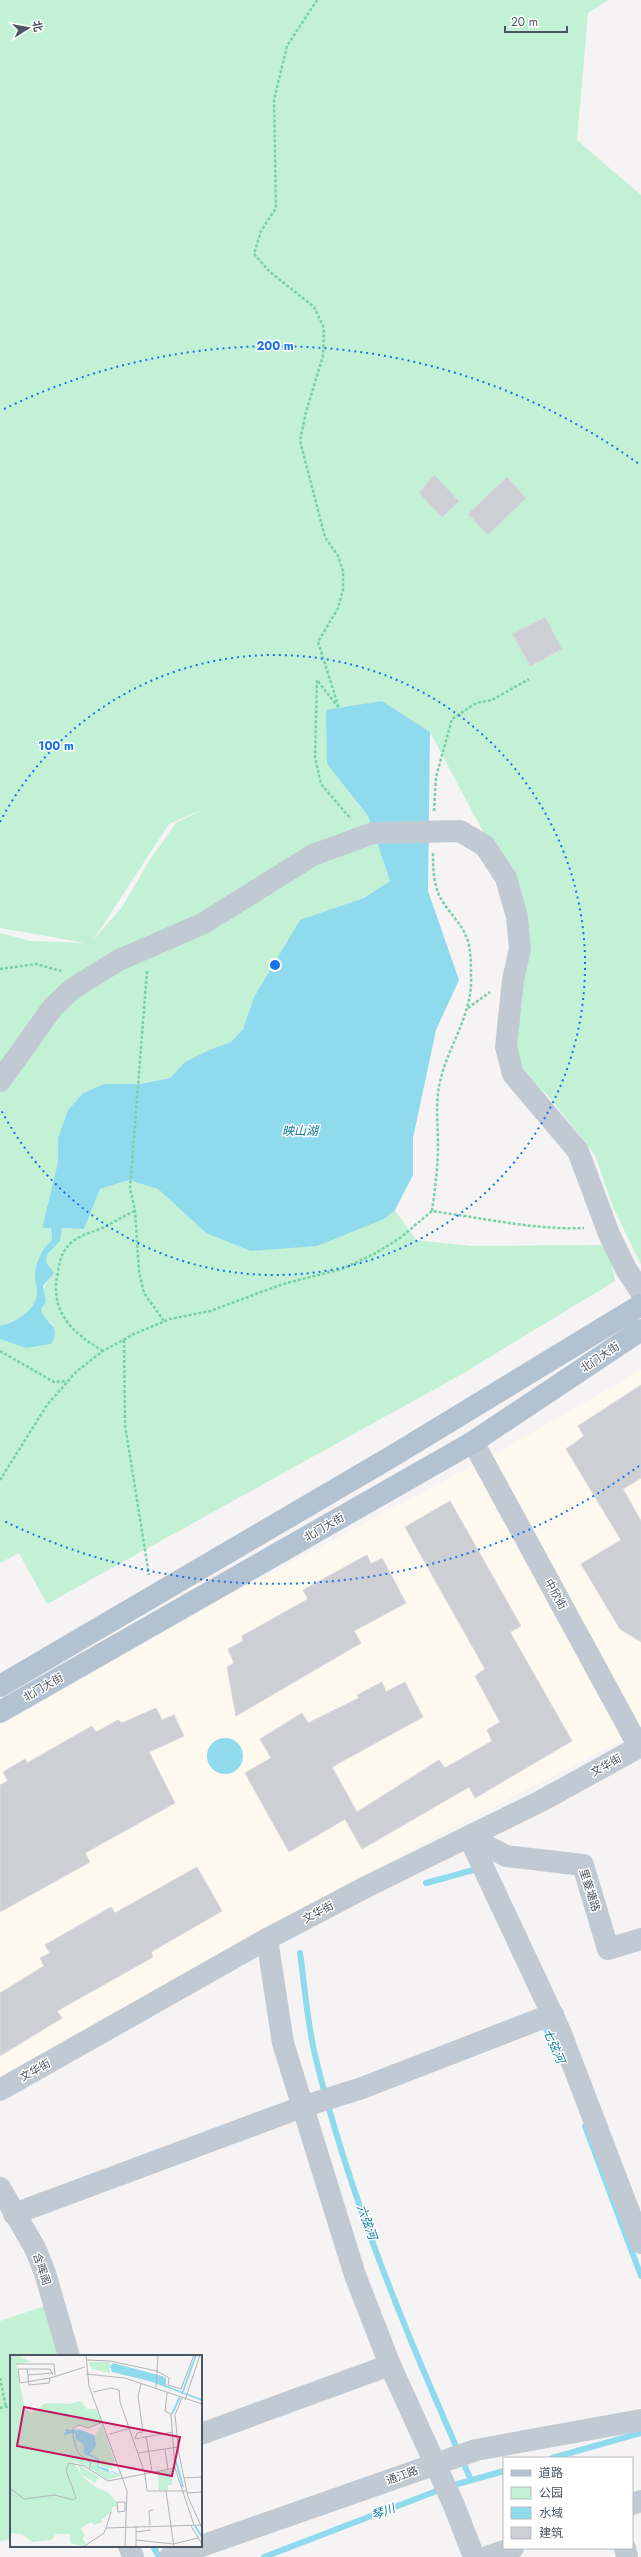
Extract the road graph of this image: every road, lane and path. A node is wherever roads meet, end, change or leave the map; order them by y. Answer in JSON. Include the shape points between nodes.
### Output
{"nodes":[{"id":1,"x":317,"y":0,"type":"edge"},
{"id":2,"x":528,"y":679,"type":"dead end"},
{"id":3,"x":434,"y":832,"type":"junction"},
{"id":4,"x":366,"y":836,"type":"junction"},
{"id":5,"x":149,"y":947,"type":"junction"},
{"id":6,"x":0,"y":969,"type":"edge"},
{"id":7,"x":91,"y":978,"type":"junction"},
{"id":8,"x":0,"y":1081,"type":"edge"},
{"id":9,"x":135,"y":1211,"type":"junction"},
{"id":10,"x":432,"y":1211,"type":"junction"},
{"id":11,"x":609,"y":1234,"type":"junction"},
{"id":12,"x":641,"y":1292,"type":"edge"},
{"id":13,"x":641,"y":1305,"type":"edge"},
{"id":14,"x":164,"y":1322,"type":"junction"},
{"id":15,"x":641,"y":1330,"type":"edge"},
{"id":16,"x":124,"y":1340,"type":"junction"},
{"id":17,"x":0,"y":1351,"type":"edge"},
{"id":18,"x":103,"y":1351,"type":"junction"},
{"id":19,"x":67,"y":1381,"type":"junction"},
{"id":20,"x":473,"y":1442,"type":"junction"},
{"id":21,"x":0,"y":1480,"type":"edge"},
{"id":22,"x":152,"y":1597,"type":"junction"},
{"id":23,"x":0,"y":1686,"type":"edge"},
{"id":24,"x":0,"y":1712,"type":"edge"},
{"id":25,"x":640,"y":1746,"type":"edge"},
{"id":26,"x":469,"y":1837,"type":"junction"},
{"id":27,"x":267,"y":1939,"type":"junction"},
{"id":28,"x":641,"y":1939,"type":"edge"},
{"id":29,"x":553,"y":2014,"type":"junction"},
{"id":30,"x":0,"y":2090,"type":"edge"},
{"id":31,"x":309,"y":2105,"type":"junction"},
{"id":32,"x":0,"y":2188,"type":"edge"},
{"id":33,"x":14,"y":2214,"type":"junction"},
{"id":34,"x":641,"y":2243,"type":"edge"},
{"id":35,"x":69,"y":2355,"type":"edge"},
{"id":36,"x":390,"y":2365,"type":"junction"},
{"id":37,"x":0,"y":2378,"type":"edge"},
{"id":38,"x":10,"y":2406,"type":"edge"},
{"id":39,"x":0,"y":2408,"type":"edge"},
{"id":40,"x":6,"y":2408,"type":"junction"},
{"id":41,"x":641,"y":2420,"type":"edge"},
{"id":42,"x":202,"y":2434,"type":"edge"},
{"id":43,"x":435,"y":2462,"type":"junction"},
{"id":44,"x":202,"y":2546,"type":"edge"},
{"id":45,"x":129,"y":2547,"type":"edge"},
{"id":46,"x":198,"y":2547,"type":"edge"},
{"id":47,"x":509,"y":2549,"type":"edge"},
{"id":48,"x":133,"y":2557,"type":"edge"},
{"id":49,"x":170,"y":2557,"type":"edge"},
{"id":50,"x":474,"y":2557,"type":"edge"},
{"id":51,"x":488,"y":2557,"type":"edge"}],
"edges":[{"from":1,"to":4,"type":"path","via":[[287,46],[274,100],[276,208],[261,231],[254,254],[270,272],[314,307],[324,328],[323,356],[300,441],[325,538],[338,556],[343,571],[343,590],[338,608],[318,642],[339,708],[317,680],[315,757],[320,784]]},
{"from":2,"to":3,"type":"path","via":[[492,700],[471,706],[452,719],[436,777]]},
{"from":3,"to":4,"type":"street","via":[[374,833]]},
{"from":3,"to":10,"type":"path","via":[[433,874],[442,901],[467,938],[471,977],[468,1008],[460,1032],[448,1052],[440,1083],[436,1112],[437,1165]]},
{"from":3,"to":11,"type":"street","via":[[460,831],[485,846],[506,878],[517,917],[520,949],[513,980],[506,1048],[513,1074],[578,1151]]},
{"from":4,"to":5,"type":"street","via":[[313,855],[202,924]]},
{"from":5,"to":7,"type":"street","via":[[119,960]]},
{"from":5,"to":9,"type":"path","via":[[130,1188]]},
{"from":6,"to":7,"type":"path","via":[[36,964]]},
{"from":7,"to":8,"type":"street","via":[[72,989],[53,1007]]},
{"from":9,"to":14,"type":"path","via":[[139,1271],[144,1293]]},
{"from":9,"to":18,"type":"path","via":[[73,1241],[62,1253],[54,1287],[58,1306],[67,1323],[76,1333]]},
{"from":10,"to":11,"type":"path","via":[[530,1228],[584,1228]]},
{"from":10,"to":14,"type":"path","via":[[400,1238],[342,1269],[284,1284],[210,1311]]},
{"from":11,"to":12,"type":"street","via":[[626,1269]]},
{"from":13,"to":22,"type":"main road","name":"北门大街","via":[[391,1457]]},
{"from":14,"to":16,"type":"path"},
{"from":15,"to":20,"type":"main road","name":"北门大街"},
{"from":16,"to":18,"type":"path"},
{"from":16,"to":22,"type":"path","via":[[125,1425]]},
{"from":17,"to":19,"type":"path","via":[[54,1382]]},
{"from":18,"to":19,"type":"path"},
{"from":19,"to":21,"type":"path","via":[[47,1405]]},
{"from":20,"to":24,"type":"main road","name":"北门大街"},
{"from":20,"to":25,"type":"street","name":"中欣街"},
{"from":22,"to":23,"type":"main road","name":"北门大街"},
{"from":25,"to":26,"type":"street","name":"文华街","via":[[541,1801]]},
{"from":26,"to":27,"type":"street","name":"文华街"},
{"from":26,"to":28,"type":"street","name":"里菱塘路","via":[[506,1856],[583,1865],[608,1949]]},
{"from":26,"to":29,"type":"street"},
{"from":27,"to":30,"type":"street","name":"文华街"},
{"from":27,"to":31,"type":"street","via":[[283,2043]]},
{"from":29,"to":31,"type":"street"},
{"from":29,"to":34,"type":"street"},
{"from":31,"to":33,"type":"street"},
{"from":31,"to":36,"type":"street","via":[[355,2275]]},
{"from":32,"to":33,"type":"street","name":"含晖阁"},
{"from":33,"to":35,"type":"street","name":"含晖阁","via":[[40,2260]]},
{"from":36,"to":42,"type":"street"},
{"from":36,"to":43,"type":"street"},
{"from":37,"to":40,"type":"path"},
{"from":38,"to":40,"type":"path"},
{"from":39,"to":40,"type":"path"},
{"from":41,"to":43,"type":"street","name":"通江路","via":[[476,2450]]},
{"from":43,"to":44,"type":"street","name":"通江路"},
{"from":43,"to":50,"type":"street","via":[[454,2503]]},
{"from":45,"to":48,"type":"street"},
{"from":46,"to":49,"type":"street","name":"通江路"},
{"from":47,"to":51,"type":"street"}]}
